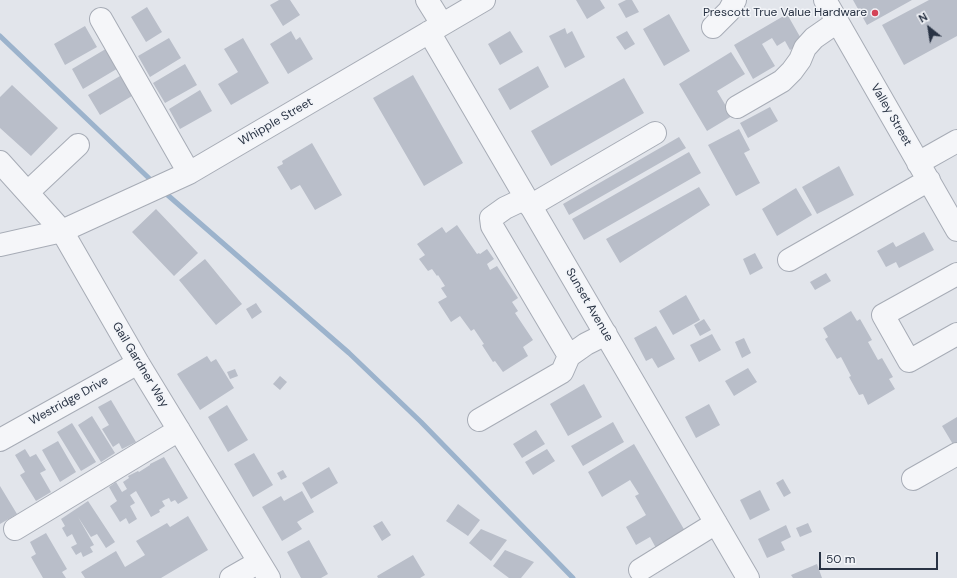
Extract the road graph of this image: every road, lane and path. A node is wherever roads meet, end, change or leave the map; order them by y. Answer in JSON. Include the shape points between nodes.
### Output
{"nodes":[{"id":1,"x":427,"y":0,"type":"edge"},
{"id":2,"x":484,"y":0,"type":"edge"},
{"id":3,"x":735,"y":0,"type":"edge"},
{"id":4,"x":825,"y":0,"type":"edge"},
{"id":5,"x":101,"y":19,"type":"dead end"},
{"id":6,"x":837,"y":22,"type":"junction"},
{"id":7,"x":713,"y":27,"type":"dead end"},
{"id":8,"x":436,"y":28,"type":"junction"},
{"id":9,"x":737,"y":107,"type":"dead end"},
{"id":10,"x":654,"y":133,"type":"dead end"},
{"id":11,"x":957,"y":141,"type":"edge"},
{"id":12,"x":78,"y":145,"type":"dead end"},
{"id":13,"x":0,"y":162,"type":"edge"},
{"id":14,"x":923,"y":172,"type":"junction"},
{"id":15,"x":189,"y":173,"type":"junction"},
{"id":16,"x":28,"y":192,"type":"junction"},
{"id":17,"x":528,"y":202,"type":"junction"},
{"id":18,"x":957,"y":230,"type":"edge"},
{"id":19,"x":62,"y":231,"type":"junction"},
{"id":20,"x":0,"y":245,"type":"edge"},
{"id":21,"x":789,"y":260,"type":"dead end"},
{"id":22,"x":957,"y":274,"type":"edge"},
{"id":23,"x":606,"y":334,"type":"junction"},
{"id":24,"x":957,"y":334,"type":"edge"},
{"id":25,"x":569,"y":356,"type":"junction"},
{"id":26,"x":138,"y":362,"type":"junction"},
{"id":27,"x":479,"y":420,"type":"dead end"},
{"id":28,"x":179,"y":430,"type":"junction"},
{"id":29,"x":0,"y":440,"type":"edge"},
{"id":30,"x":957,"y":454,"type":"edge"},
{"id":31,"x":913,"y":479,"type":"dead end"},
{"id":32,"x":716,"y":523,"type":"junction"},
{"id":33,"x":15,"y":529,"type":"dead end"},
{"id":34,"x":264,"y":570,"type":"edge"},
{"id":35,"x":640,"y":570,"type":"dead end"},
{"id":36,"x":743,"y":577,"type":"edge"},
{"id":37,"x":231,"y":578,"type":"edge"}],
"edges":[{"from":1,"to":8,"type":"street","name":"Sunset Avenue"},
{"from":2,"to":8,"type":"street","name":"Whipple Street"},
{"from":3,"to":7,"type":"street","via":[[729,11]]},
{"from":4,"to":6,"type":"street","name":"Valley Street"},
{"from":5,"to":15,"type":"street"},
{"from":6,"to":9,"type":"street","via":[[814,38],[792,71],[782,81]]},
{"from":6,"to":14,"type":"street","name":"Valley Street"},
{"from":8,"to":15,"type":"street","name":"Whipple Street"},
{"from":8,"to":17,"type":"street","name":"Sunset Avenue"},
{"from":10,"to":17,"type":"street"},
{"from":11,"to":14,"type":"street"},
{"from":12,"to":16,"type":"street"},
{"from":13,"to":16,"type":"street","name":"Gail Gardner Way"},
{"from":14,"to":18,"type":"street","name":"Valley Street"},
{"from":14,"to":21,"type":"street"},
{"from":15,"to":19,"type":"street","name":"Whipple Street"},
{"from":16,"to":19,"type":"street","name":"Gail Gardner Way"},
{"from":17,"to":23,"type":"street","name":"Sunset Avenue"},
{"from":17,"to":25,"type":"street","via":[[505,208],[491,218],[492,226]]},
{"from":19,"to":20,"type":"street","name":"Whipple Street"},
{"from":19,"to":26,"type":"street","name":"Gail Gardner Way"},
{"from":22,"to":24,"type":"street","via":[[883,315],[909,361]]},
{"from":23,"to":25,"type":"street"},
{"from":23,"to":32,"type":"street","name":"Sunset Avenue"},
{"from":25,"to":27,"type":"street","via":[[562,372]]},
{"from":26,"to":28,"type":"street","name":"Gail Gardner Way"},
{"from":26,"to":29,"type":"street","name":"Westridge Drive"},
{"from":28,"to":33,"type":"street"},
{"from":28,"to":34,"type":"street","name":"Gail Gardner Way"},
{"from":30,"to":31,"type":"street"},
{"from":32,"to":35,"type":"street"},
{"from":32,"to":36,"type":"street","name":"Sunset Avenue"},
{"from":34,"to":37,"type":"street"}]}
